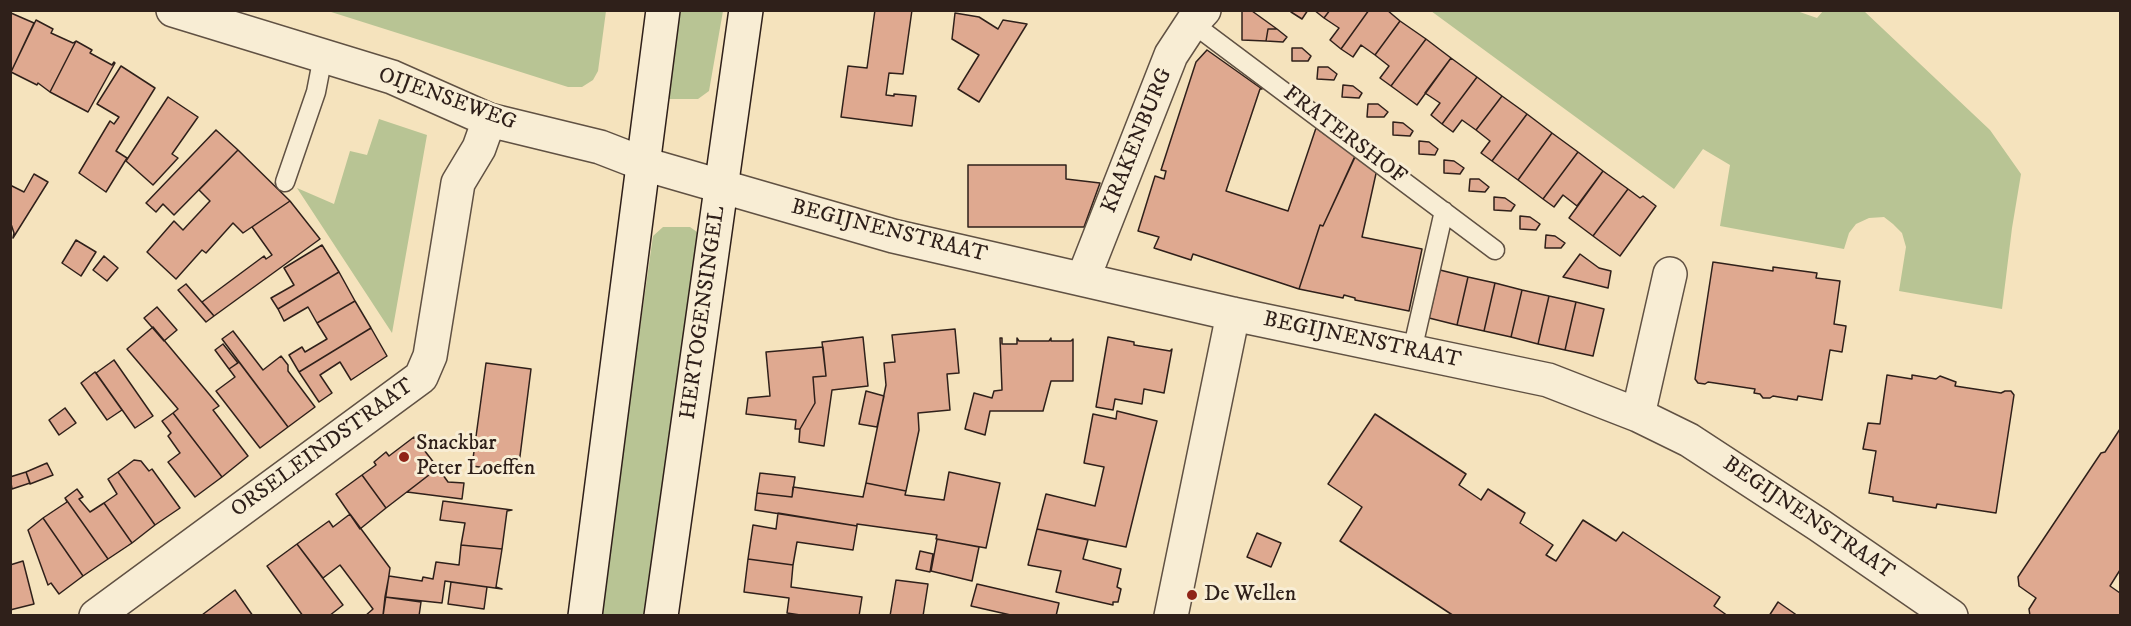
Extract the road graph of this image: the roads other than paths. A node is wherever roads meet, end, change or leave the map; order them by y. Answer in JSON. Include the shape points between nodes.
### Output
{"nodes":[{"id":1,"x":173,"y":10,"type":"edge"},
{"id":2,"x":663,"y":10,"type":"edge"},
{"id":3,"x":746,"y":10,"type":"edge"},
{"id":4,"x":1198,"y":16,"type":"edge"},
{"id":5,"x":323,"y":56,"type":"junction"},
{"id":6,"x":489,"y":120,"type":"junction"},
{"id":7,"x":645,"y":164,"type":"junction"},
{"id":8,"x":285,"y":182,"type":"dead end"},
{"id":9,"x":722,"y":188,"type":"junction"},
{"id":10,"x":1444,"y":212,"type":"junction"},
{"id":11,"x":1496,"y":250,"type":"dead end"},
{"id":12,"x":1670,"y":273,"type":"dead end"},
{"id":13,"x":1083,"y":279,"type":"junction"},
{"id":14,"x":1233,"y":314,"type":"junction"},
{"id":15,"x":1412,"y":351,"type":"junction"},
{"id":16,"x":1638,"y":415,"type":"junction"},
{"id":17,"x":96,"y":615,"type":"edge"},
{"id":18,"x":585,"y":615,"type":"edge"},
{"id":19,"x":661,"y":615,"type":"edge"},
{"id":20,"x":1171,"y":615,"type":"edge"},
{"id":21,"x":1951,"y":615,"type":"edge"}],
"edges":[{"from":1,"to":5,"type":"street","name":"OIJENSEWEG"},
{"from":2,"to":7,"type":"street"},
{"from":3,"to":9,"type":"street","name":"HERTOGENSINGEL"},
{"from":4,"to":10,"type":"lane","name":"FRATERSHOF"},
{"from":4,"to":13,"type":"street","name":"KRAKENBURG","via":[[1172,55]]},
{"from":5,"to":6,"type":"street","name":"OIJENSEWEG","via":[[392,77]]},
{"from":5,"to":8,"type":"lane","via":[[316,92]]},
{"from":6,"to":7,"type":"street","name":"OIJENSEWEG","via":[[600,147]]},
{"from":6,"to":17,"type":"street","name":"ORSELEINDSTRAAT","via":[[458,183],[430,356],[421,377]]},
{"from":7,"to":9,"type":"street","name":"OIJENSEWEG"},
{"from":7,"to":18,"type":"street"},
{"from":9,"to":13,"type":"street","name":"BEGIJNENSTRAAT","via":[[893,236]]},
{"from":9,"to":19,"type":"street","name":"HERTOGENSINGEL"},
{"from":10,"to":11,"type":"lane","name":"FRATERSHOF"},
{"from":10,"to":15,"type":"lane"},
{"from":12,"to":16,"type":"street"},
{"from":13,"to":14,"type":"street","name":"BEGIJNENSTRAAT"},
{"from":14,"to":15,"type":"street","name":"BEGIJNENSTRAAT"},
{"from":14,"to":20,"type":"street"},
{"from":15,"to":16,"type":"street","name":"BEGIJNENSTRAAT","via":[[1548,380]]},
{"from":16,"to":21,"type":"street","name":"BEGIJNENSTRAAT","via":[[1689,440]]}]}
